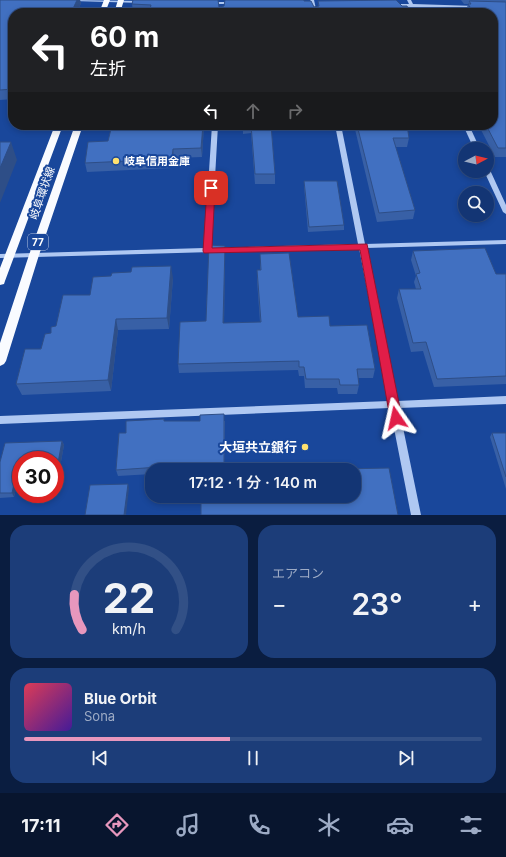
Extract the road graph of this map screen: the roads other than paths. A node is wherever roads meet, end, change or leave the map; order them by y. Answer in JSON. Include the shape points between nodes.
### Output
{"nodes":[{"id":1,"x":64,"y":0,"type":"edge"},
{"id":2,"x":107,"y":0,"type":"edge"},
{"id":3,"x":409,"y":0,"type":"edge"},
{"id":4,"x":121,"y":1,"type":"edge"},
{"id":5,"x":144,"y":2,"type":"edge"},
{"id":6,"x":313,"y":2,"type":"edge"},
{"id":7,"x":206,"y":3,"type":"edge"},
{"id":8,"x":237,"y":3,"type":"edge"},
{"id":9,"x":221,"y":4,"type":"edge"},
{"id":10,"x":307,"y":4,"type":"edge"},
{"id":11,"x":321,"y":4,"type":"edge"},
{"id":12,"x":389,"y":5,"type":"edge"},
{"id":13,"x":411,"y":6,"type":"junction"},
{"id":14,"x":481,"y":7,"type":"edge"},
{"id":15,"x":57,"y":130,"type":"edge"},
{"id":16,"x":77,"y":130,"type":"edge"},
{"id":17,"x":214,"y":130,"type":"edge"},
{"id":18,"x":339,"y":130,"type":"edge"},
{"id":19,"x":468,"y":130,"type":"edge"},
{"id":20,"x":474,"y":142,"type":"edge"},
{"id":21,"x":491,"y":178,"type":"edge"},
{"id":22,"x":506,"y":212,"type":"edge"},
{"id":23,"x":506,"y":242,"type":"edge"},
{"id":24,"x":364,"y":247,"type":"junction"},
{"id":25,"x":208,"y":251,"type":"junction"},
{"id":26,"x":34,"y":255,"type":"junction"},
{"id":27,"x":5,"y":256,"type":"edge"},
{"id":28,"x":0,"y":281,"type":"edge"},
{"id":29,"x":0,"y":361,"type":"edge"},
{"id":30,"x":506,"y":400,"type":"edge"},
{"id":31,"x":393,"y":404,"type":"junction"},
{"id":32,"x":0,"y":420,"type":"edge"},
{"id":33,"x":416,"y":515,"type":"edge"}],
"edges":[{"from":1,"to":2,"type":"street"},
{"from":2,"to":4,"type":"street"},
{"from":3,"to":13,"type":"street"},
{"from":4,"to":5,"type":"street"},
{"from":6,"to":10,"type":"street"},
{"from":6,"to":11,"type":"street"},
{"from":7,"to":9,"type":"street"},
{"from":8,"to":9,"type":"street"},
{"from":12,"to":13,"type":"street"},
{"from":13,"to":14,"type":"street"},
{"from":15,"to":27,"type":"main road","name":"岐阜環状線","number":"77"},
{"from":16,"to":26,"type":"main road","name":"岐阜環状線","number":"77"},
{"from":17,"to":25,"type":"street"},
{"from":18,"to":24,"type":"street"},
{"from":19,"to":20,"type":"street"},
{"from":21,"to":22,"type":"street"},
{"from":23,"to":24,"type":"street"},
{"from":24,"to":25,"type":"street"},
{"from":24,"to":31,"type":"street"},
{"from":25,"to":26,"type":"street"},
{"from":26,"to":27,"type":"street"},
{"from":26,"to":29,"type":"main road","name":"岐阜環状線","number":"77"},
{"from":27,"to":28,"type":"main road","name":"岐阜環状線","number":"77"},
{"from":30,"to":31,"type":"street"},
{"from":31,"to":32,"type":"street"},
{"from":31,"to":33,"type":"street"}]}
